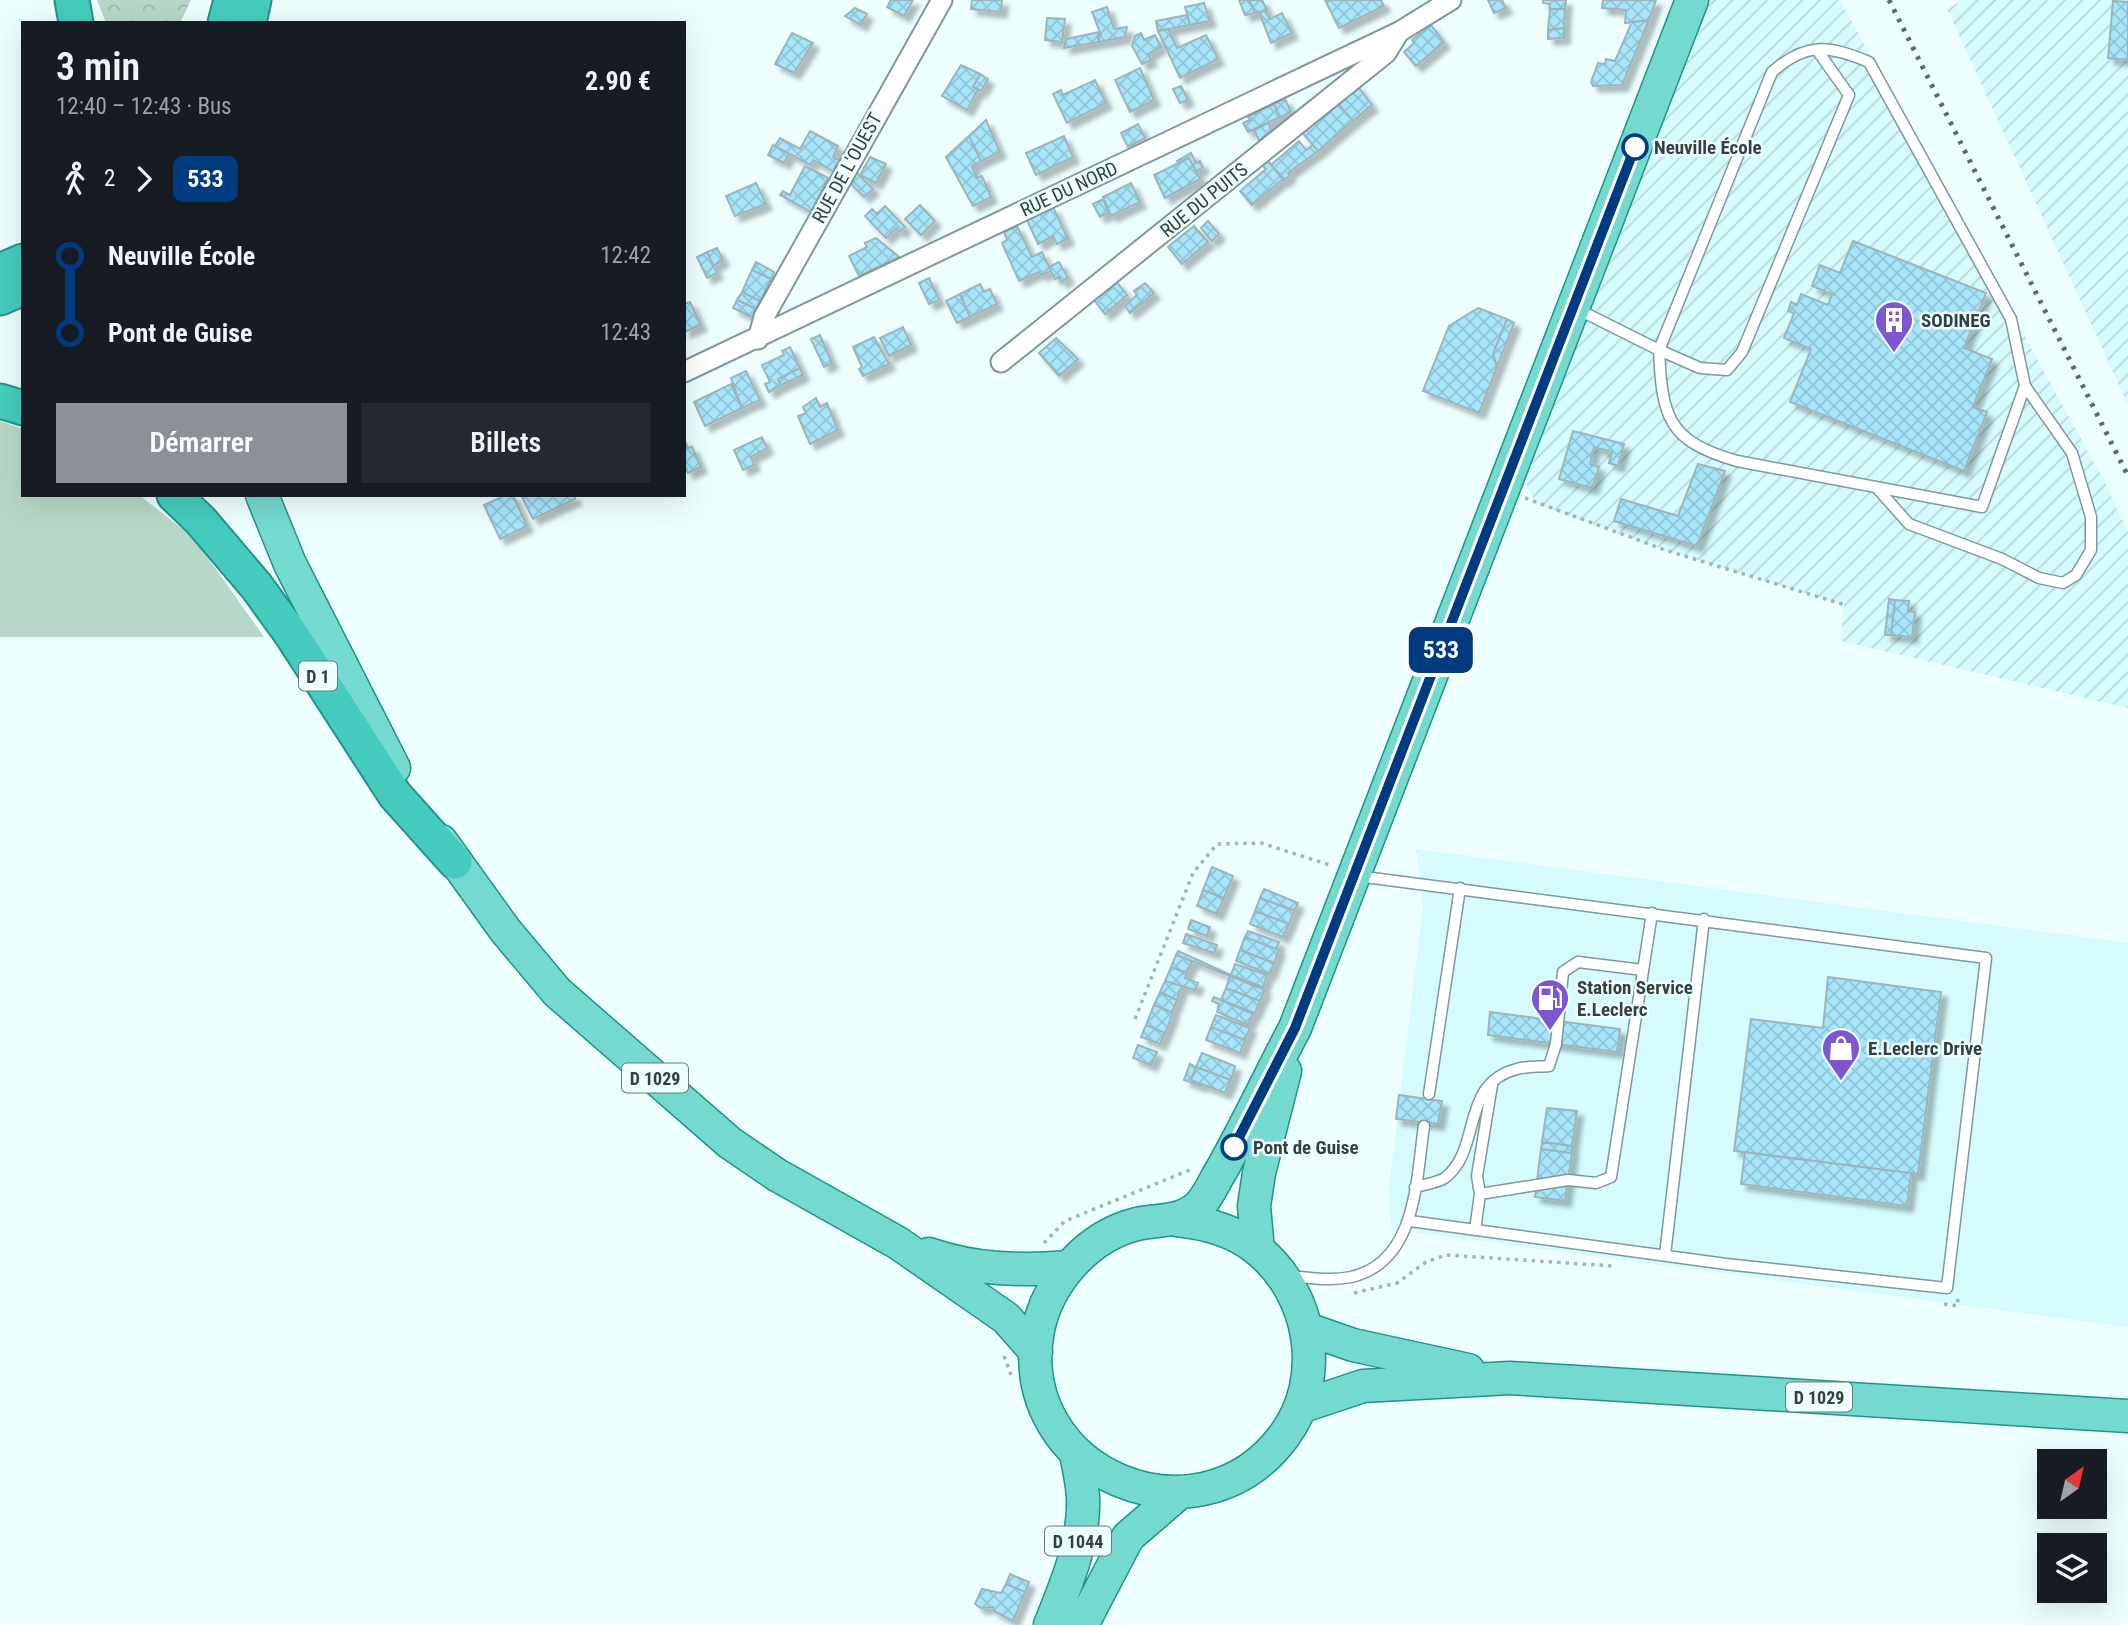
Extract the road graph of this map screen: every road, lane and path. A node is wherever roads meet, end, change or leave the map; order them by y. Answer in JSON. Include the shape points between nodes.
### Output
{"nodes":[{"id":1,"x":61,"y":0,"type":"edge"},
{"id":2,"x":72,"y":0,"type":"edge"},
{"id":3,"x":231,"y":0,"type":"edge"},
{"id":4,"x":254,"y":0,"type":"edge"},
{"id":5,"x":942,"y":0,"type":"edge"},
{"id":6,"x":1451,"y":0,"type":"edge"},
{"id":7,"x":1692,"y":0,"type":"edge"},
{"id":8,"x":69,"y":21,"type":"edge"},
{"id":9,"x":76,"y":21,"type":"edge"},
{"id":10,"x":226,"y":21,"type":"edge"},
{"id":11,"x":249,"y":21,"type":"edge"},
{"id":12,"x":1399,"y":32,"type":"junction"},
{"id":13,"x":1817,"y":50,"type":"junction"},
{"id":14,"x":21,"y":262,"type":"edge"},
{"id":15,"x":0,"y":271,"type":"edge"},
{"id":16,"x":21,"y":289,"type":"edge"},
{"id":17,"x":0,"y":298,"type":"edge"},
{"id":18,"x":1573,"y":307,"type":"junction"},
{"id":19,"x":758,"y":339,"type":"junction"},
{"id":20,"x":1659,"y":350,"type":"junction"},
{"id":21,"x":1001,"y":362,"type":"dead end"},
{"id":22,"x":686,"y":371,"type":"edge"},
{"id":23,"x":2025,"y":386,"type":"junction"},
{"id":24,"x":0,"y":401,"type":"edge"},
{"id":25,"x":21,"y":407,"type":"edge"},
{"id":26,"x":1504,"y":486,"type":"junction"},
{"id":27,"x":1877,"y":487,"type":"junction"},
{"id":28,"x":176,"y":497,"type":"edge"},
{"id":29,"x":263,"y":497,"type":"edge"},
{"id":30,"x":1845,"y":605,"type":"dead end"},
{"id":31,"x":455,"y":862,"type":"junction"},
{"id":32,"x":1354,"y":876,"type":"junction"},
{"id":33,"x":1460,"y":888,"type":"junction"},
{"id":34,"x":1652,"y":913,"type":"junction"},
{"id":35,"x":1704,"y":919,"type":"junction"},
{"id":36,"x":1643,"y":970,"type":"junction"},
{"id":37,"x":1135,"y":1018,"type":"dead end"},
{"id":38,"x":1295,"y":1028,"type":"junction"},
{"id":39,"x":1493,"y":1081,"type":"junction"},
{"id":40,"x":1429,"y":1094,"type":"dead end"},
{"id":41,"x":1424,"y":1126,"type":"dead end"},
{"id":42,"x":1203,"y":1165,"type":"dead end"},
{"id":43,"x":1415,"y":1186,"type":"junction"},
{"id":44,"x":1480,"y":1194,"type":"junction"},
{"id":45,"x":1177,"y":1220,"type":"junction"},
{"id":46,"x":1410,"y":1221,"type":"junction"},
{"id":47,"x":1475,"y":1230,"type":"junction"},
{"id":48,"x":898,"y":1243,"type":"junction"},
{"id":49,"x":1258,"y":1250,"type":"junction"},
{"id":50,"x":1665,"y":1255,"type":"junction"},
{"id":51,"x":1069,"y":1267,"type":"junction"},
{"id":52,"x":1023,"y":1271,"type":"junction"},
{"id":53,"x":1283,"y":1276,"type":"junction"},
{"id":54,"x":1006,"y":1318,"type":"junction"},
{"id":55,"x":1307,"y":1329,"type":"junction"},
{"id":56,"x":1035,"y":1352,"type":"junction"},
{"id":57,"x":1510,"y":1378,"type":"junction"},
{"id":58,"x":1014,"y":1383,"type":"dead end"},
{"id":59,"x":1300,"y":1407,"type":"junction"},
{"id":60,"x":2128,"y":1416,"type":"edge"},
{"id":61,"x":1076,"y":1454,"type":"junction"},
{"id":62,"x":1179,"y":1493,"type":"junction"},
{"id":63,"x":1051,"y":1625,"type":"edge"},
{"id":64,"x":1082,"y":1625,"type":"edge"}],
"edges":[{"from":1,"to":8,"type":"main road"},
{"from":2,"to":9,"type":"highway"},
{"from":3,"to":10,"type":"highway"},
{"from":4,"to":11,"type":"highway"},
{"from":5,"to":19,"type":"street","name":"RUE DE L'OUEST","via":[[764,317]]},
{"from":6,"to":12,"type":"street","name":"RUE DU NORD"},
{"from":7,"to":18,"type":"main road"},
{"from":12,"to":19,"type":"street","name":"RUE DU NORD"},
{"from":12,"to":21,"type":"street","name":"RUE DU PUITS","via":[[1386,53]]},
{"from":13,"to":20,"type":"lane","via":[[1792,54],[1772,72]]},
{"from":13,"to":20,"type":"lane","via":[[1849,95],[1742,352],[1727,370],[1700,368]]},
{"from":13,"to":23,"type":"lane","via":[[1844,52],[1869,62],[2011,319]]},
{"from":14,"to":15,"type":"highway"},
{"from":16,"to":17,"type":"highway"},
{"from":18,"to":20,"type":"lane"},
{"from":18,"to":26,"type":"main road"},
{"from":19,"to":22,"type":"street","name":"RUE DU NORD"},
{"from":20,"to":27,"type":"lane","via":[[1669,420],[1684,438],[1706,452]]},
{"from":23,"to":27,"type":"lane","via":[[1982,507]]},
{"from":23,"to":27,"type":"lane","via":[[2072,453],[2091,517],[2091,550],[2076,575],[2063,583],[2039,578],[1909,524]]},
{"from":24,"to":25,"type":"highway"},
{"from":26,"to":30,"type":"path","via":[[1536,504],[1665,550]]},
{"from":26,"to":32,"type":"main road"},
{"from":28,"to":31,"type":"highway","number":"D 1","via":[[257,587],[395,795]]},
{"from":29,"to":31,"type":"main road","number":"D 1029","via":[[290,564],[371,727]]},
{"from":31,"to":48,"type":"main road","number":"D 1029","via":[[557,992],[730,1143]]},
{"from":32,"to":33,"type":"lane"},
{"from":32,"to":37,"type":"path","via":[[1261,843],[1217,844],[1193,873]]},
{"from":32,"to":38,"type":"main road"},
{"from":33,"to":34,"type":"lane"},
{"from":33,"to":40,"type":"lane"},
{"from":34,"to":35,"type":"lane"},
{"from":34,"to":36,"type":"lane"},
{"from":35,"to":50,"type":"lane"},
{"from":35,"to":50,"type":"lane","via":[[1986,958],[1947,1289]]},
{"from":36,"to":39,"type":"lane","via":[[1578,962],[1563,972],[1556,1044],[1549,1066],[1516,1069]]},
{"from":36,"to":44,"type":"lane","via":[[1611,1177],[1596,1183],[1568,1180]]},
{"from":38,"to":45,"type":"main road","via":[[1199,1205]]},
{"from":38,"to":49,"type":"main road","via":[[1259,1173],[1254,1206]]},
{"from":39,"to":43,"type":"lane","via":[[1474,1108],[1459,1164],[1444,1179]]},
{"from":39,"to":44,"type":"lane","via":[[1478,1176]]},
{"from":41,"to":43,"type":"lane"},
{"from":42,"to":52,"type":"path","via":[[1065,1221]]},
{"from":43,"to":46,"type":"lane"},
{"from":44,"to":47,"type":"lane"},
{"from":45,"to":49,"type":"main road","via":[[1220,1228]]},
{"from":45,"to":51,"type":"main road","via":[[1137,1224],[1099,1241]]},
{"from":46,"to":47,"type":"lane"},
{"from":46,"to":53,"type":"lane","via":[[1377,1266],[1351,1277]]},
{"from":47,"to":50,"type":"lane"},
{"from":48,"to":52,"type":"main road","number":"D 1029","via":[[953,1263]]},
{"from":48,"to":54,"type":"main road","number":"D 1029"},
{"from":49,"to":53,"type":"main road"},
{"from":51,"to":52,"type":"main road","number":"D 1029"},
{"from":51,"to":56,"type":"main road","via":[[1045,1307]]},
{"from":53,"to":55,"type":"main road"},
{"from":54,"to":56,"type":"main road","number":"D 1029"},
{"from":54,"to":58,"type":"path","via":[[997,1332]]},
{"from":55,"to":57,"type":"main road","number":"D 1029","via":[[1353,1345]]},
{"from":55,"to":59,"type":"main road","via":[[1307,1382]]},
{"from":56,"to":61,"type":"main road","via":[[1046,1407]]},
{"from":57,"to":59,"type":"main road","number":"D 1029","via":[[1363,1386]]},
{"from":57,"to":60,"type":"main road","number":"D 1029"},
{"from":59,"to":62,"type":"main road","via":[[1265,1458],[1220,1484]]},
{"from":61,"to":62,"type":"main road","via":[[1124,1484],[1151,1492]]},
{"from":61,"to":63,"type":"main road","number":"D 1044","via":[[1083,1499],[1079,1535]]},
{"from":62,"to":64,"type":"main road","number":"D 1044","via":[[1128,1537]]}]}
